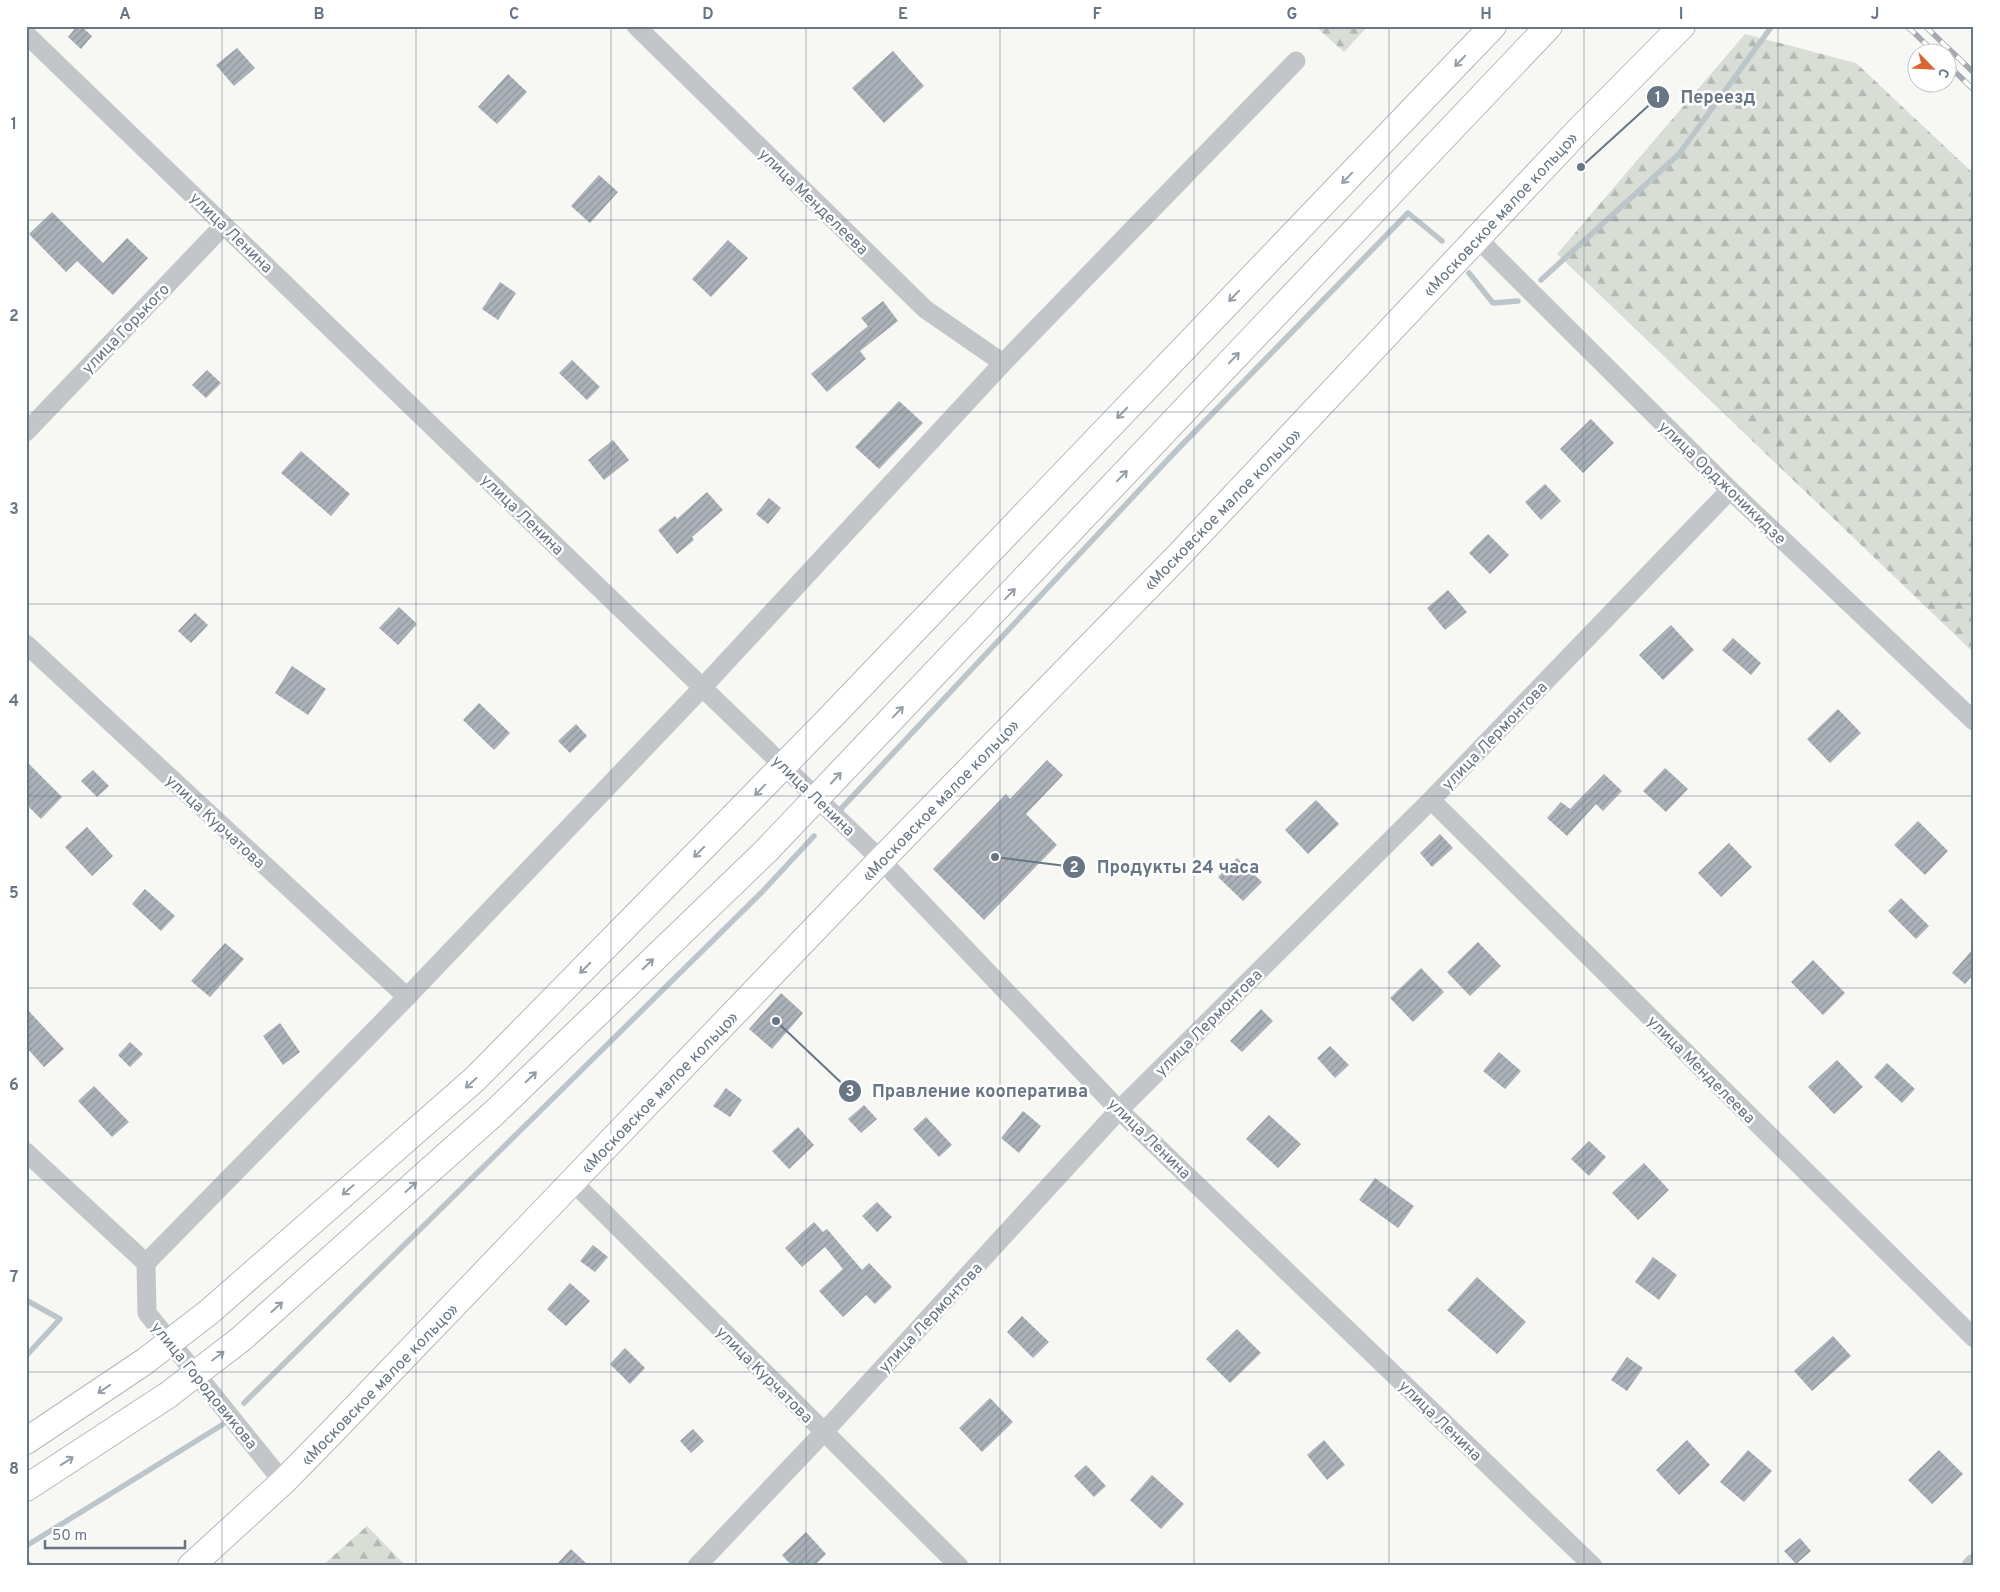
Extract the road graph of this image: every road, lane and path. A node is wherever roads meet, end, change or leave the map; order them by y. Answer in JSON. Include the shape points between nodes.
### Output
{"nodes":[{"id":1,"x":636,"y":26,"type":"edge"},
{"id":2,"x":1493,"y":26,"type":"edge"},
{"id":3,"x":1549,"y":26,"type":"edge"},
{"id":4,"x":1682,"y":26,"type":"edge"},
{"id":5,"x":26,"y":34,"type":"edge"},
{"id":6,"x":1296,"y":61,"type":"dead end"},
{"id":7,"x":224,"y":224,"type":"junction"},
{"id":8,"x":1478,"y":238,"type":"junction"},
{"id":9,"x":1003,"y":363,"type":"junction"},
{"id":10,"x":26,"y":432,"type":"edge"},
{"id":11,"x":1730,"y":490,"type":"junction"},
{"id":12,"x":26,"y":644,"type":"edge"},
{"id":13,"x":702,"y":688,"type":"junction"},
{"id":14,"x":1974,"y":721,"type":"edge"},
{"id":15,"x":1431,"y":800,"type":"junction"},
{"id":16,"x":881,"y":860,"type":"junction"},
{"id":17,"x":407,"y":997,"type":"junction"},
{"id":18,"x":1120,"y":1110,"type":"junction"},
{"id":19,"x":26,"y":1152,"type":"edge"},
{"id":20,"x":573,"y":1182,"type":"junction"},
{"id":21,"x":146,"y":1264,"type":"junction"},
{"id":22,"x":1974,"y":1338,"type":"edge"},
{"id":23,"x":824,"y":1432,"type":"junction"},
{"id":24,"x":26,"y":1441,"type":"edge"},
{"id":25,"x":283,"y":1482,"type":"junction"},
{"id":26,"x":26,"y":1488,"type":"edge"},
{"id":27,"x":1974,"y":1562,"type":"edge"},
{"id":28,"x":191,"y":1566,"type":"edge"},
{"id":29,"x":697,"y":1566,"type":"edge"},
{"id":30,"x":959,"y":1566,"type":"edge"},
{"id":31,"x":1593,"y":1566,"type":"edge"},
{"id":32,"x":1971,"y":1566,"type":"edge"}],
"edges":[{"from":1,"to":9,"type":"street","name":"улица Менделеева","via":[[925,308]]},
{"from":2,"to":24,"type":"highway","one_way":true,"bridge":true,"via":[[830,717],[475,1080],[209,1312],[144,1362]]},
{"from":26,"to":3,"type":"highway","one_way":true,"bridge":true,"via":[[168,1395],[241,1339],[494,1112],[766,851]]},
{"from":4,"to":8,"type":"highway","name":"«Московское малое кольцо»"},
{"from":5,"to":7,"type":"street","name":"улица Ленина"},
{"from":6,"to":9,"type":"street"},
{"from":7,"to":10,"type":"street","name":"улица Горького"},
{"from":7,"to":13,"type":"street","name":"улица Ленина"},
{"from":8,"to":11,"type":"street","name":"улица Орджоникидзе"},
{"from":8,"to":16,"type":"highway","name":"«Московское малое кольцо»","via":[[1179,555]]},
{"from":9,"to":13,"type":"street"},
{"from":11,"to":14,"type":"street","name":"улица Орджоникидзе"},
{"from":11,"to":15,"type":"street","name":"улица Лермонтова"},
{"from":12,"to":17,"type":"street","name":"улица Курчатова"},
{"from":13,"to":16,"type":"street","name":"улица Ленина"},
{"from":13,"to":17,"type":"street"},
{"from":15,"to":18,"type":"street","name":"улица Лермонтова"},
{"from":15,"to":22,"type":"street","name":"улица Менделеева"},
{"from":16,"to":18,"type":"street","name":"улица Ленина"},
{"from":16,"to":20,"type":"highway","name":"«Московское малое кольцо»"},
{"from":17,"to":21,"type":"street"},
{"from":18,"to":23,"type":"street","name":"улица Лермонтова"},
{"from":18,"to":31,"type":"street","name":"улица Ленина"},
{"from":19,"to":21,"type":"street"},
{"from":20,"to":23,"type":"street","name":"улица Курчатова"},
{"from":20,"to":25,"type":"highway","name":"«Московское малое кольцо»"},
{"from":21,"to":25,"type":"street","name":"улица Городовикова","via":[[147,1313]]},
{"from":23,"to":29,"type":"street","name":"улица Лермонтова"},
{"from":23,"to":30,"type":"street","name":"улица Курчатова"},
{"from":25,"to":28,"type":"highway","name":"«Московское малое кольцо»"},
{"from":27,"to":32,"type":"street"}]}
